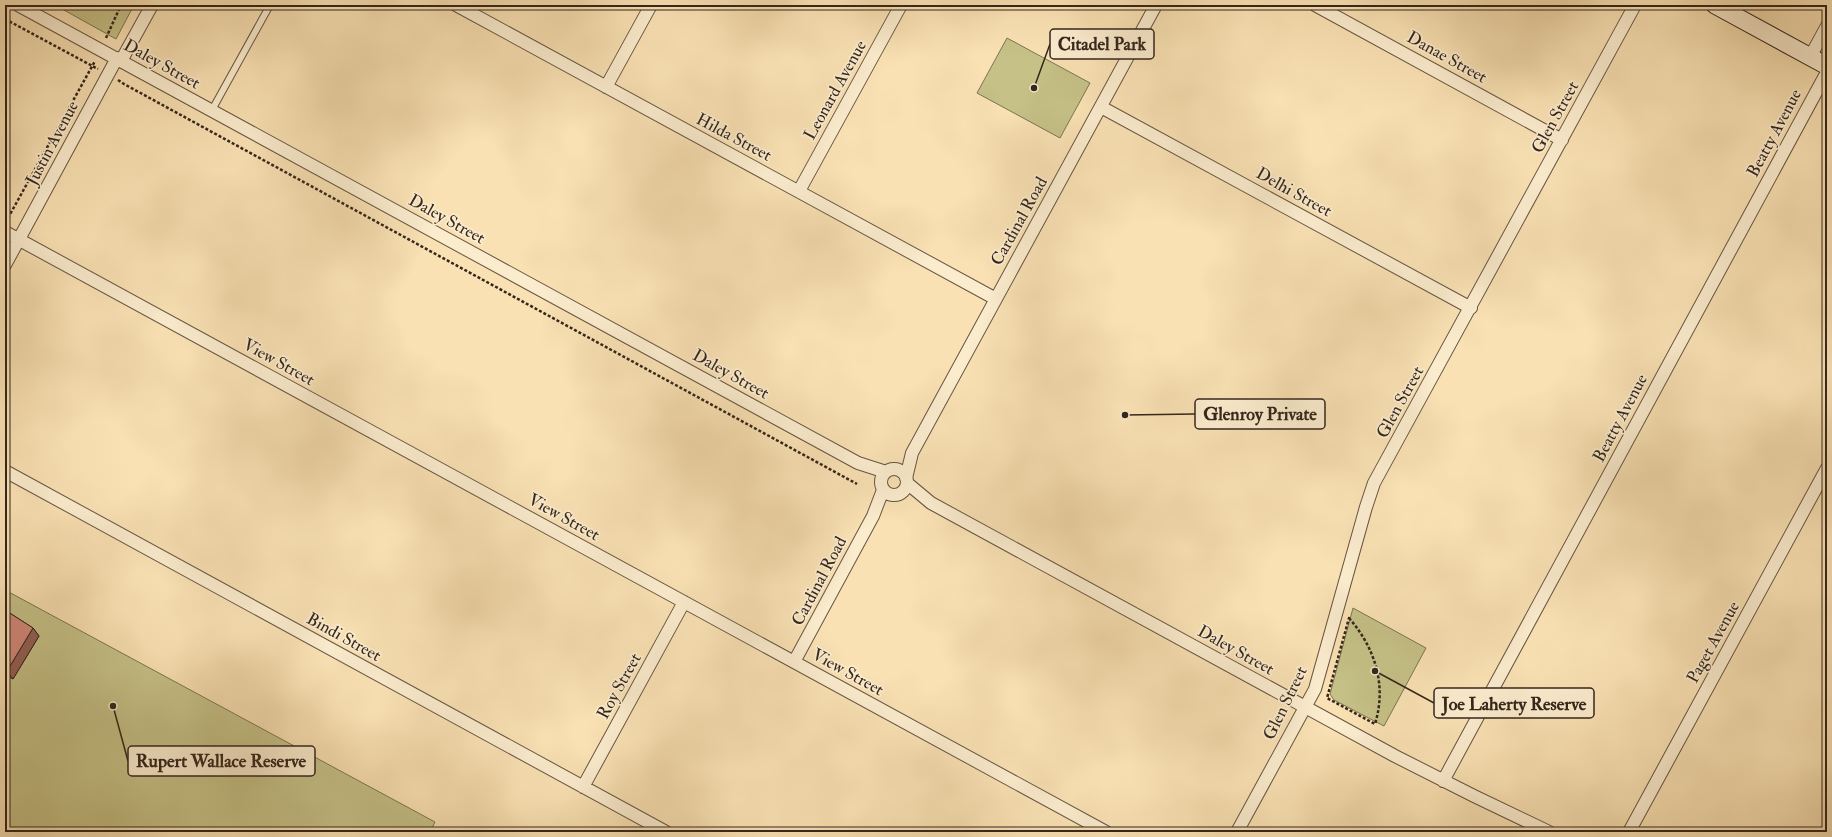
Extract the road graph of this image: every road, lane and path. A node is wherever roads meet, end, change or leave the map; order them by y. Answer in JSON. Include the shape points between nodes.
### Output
{"nodes":[{"id":1,"x":18,"y":5,"type":"edge"},
{"id":2,"x":121,"y":5,"type":"edge"},
{"id":3,"x":152,"y":5,"type":"edge"},
{"id":4,"x":270,"y":5,"type":"edge"},
{"id":5,"x":456,"y":5,"type":"edge"},
{"id":6,"x":651,"y":5,"type":"edge"},
{"id":7,"x":901,"y":5,"type":"edge"},
{"id":8,"x":1156,"y":5,"type":"edge"},
{"id":9,"x":1315,"y":5,"type":"edge"},
{"id":10,"x":1635,"y":5,"type":"edge"},
{"id":11,"x":1714,"y":5,"type":"edge"},
{"id":12,"x":5,"y":19,"type":"edge"},
{"id":13,"x":1827,"y":26,"type":"edge"},
{"id":14,"x":101,"y":50,"type":"junction"},
{"id":15,"x":1810,"y":57,"type":"junction"},
{"id":16,"x":119,"y":59,"type":"junction"},
{"id":17,"x":91,"y":66,"type":"junction"},
{"id":18,"x":1827,"y":66,"type":"edge"},
{"id":19,"x":1827,"y":72,"type":"edge"},
{"id":20,"x":108,"y":74,"type":"junction"},
{"id":21,"x":606,"y":87,"type":"junction"},
{"id":22,"x":1101,"y":107,"type":"junction"},
{"id":23,"x":212,"y":110,"type":"junction"},
{"id":24,"x":1562,"y":140,"type":"junction"},
{"id":25,"x":799,"y":191,"type":"junction"},
{"id":26,"x":8,"y":218,"type":"dead end"},
{"id":27,"x":5,"y":232,"type":"edge"},
{"id":28,"x":19,"y":239,"type":"junction"},
{"id":29,"x":5,"y":265,"type":"edge"},
{"id":30,"x":996,"y":299,"type":"junction"},
{"id":31,"x":1471,"y":308,"type":"junction"},
{"id":32,"x":1827,"y":468,"type":"edge"},
{"id":33,"x":5,"y":471,"type":"edge"},
{"id":34,"x":894,"y":483,"type":"junction"},
{"id":35,"x":857,"y":484,"type":"dead end"},
{"id":36,"x":684,"y":602,"type":"junction"},
{"id":37,"x":794,"y":662,"type":"junction"},
{"id":38,"x":1306,"y":707,"type":"junction"},
{"id":39,"x":1375,"y":724,"type":"joint"},
{"id":40,"x":1443,"y":781,"type":"junction"},
{"id":41,"x":583,"y":787,"type":"junction"},
{"id":42,"x":666,"y":832,"type":"edge"},
{"id":43,"x":1106,"y":832,"type":"edge"},
{"id":44,"x":1237,"y":832,"type":"edge"},
{"id":45,"x":1549,"y":832,"type":"edge"},
{"id":46,"x":1630,"y":832,"type":"edge"}],
"edges":[{"from":1,"to":14,"type":"street","name":"Daley Street"},
{"from":2,"to":14,"type":"path"},
{"from":3,"to":16,"type":"street","name":"Justin Avenue"},
{"from":4,"to":23,"type":"lane"},
{"from":5,"to":21,"type":"street","name":"Hilda Street"},
{"from":6,"to":21,"type":"street"},
{"from":7,"to":25,"type":"street","name":"Leonard Avenue"},
{"from":8,"to":22,"type":"street","name":"Cardinal Road"},
{"from":9,"to":24,"type":"street","name":"Danae Street"},
{"from":10,"to":24,"type":"street","name":"Glen Street"},
{"from":11,"to":15,"type":"street"},
{"from":12,"to":17,"type":"path"},
{"from":13,"to":15,"type":"street"},
{"from":14,"to":16,"type":"street","name":"Daley Street"},
{"from":14,"to":17,"type":"path"},
{"from":15,"to":18,"type":"street"},
{"from":16,"to":20,"type":"street","name":"Justin Avenue"},
{"from":16,"to":23,"type":"street","name":"Daley Street"},
{"from":17,"to":20,"type":"path"},
{"from":17,"to":26,"type":"path"},
{"from":19,"to":40,"type":"street","name":"Beatty Avenue"},
{"from":20,"to":28,"type":"street","name":"Justin Avenue"},
{"from":20,"to":35,"type":"path"},
{"from":21,"to":25,"type":"street","name":"Hilda Street"},
{"from":22,"to":30,"type":"street","name":"Cardinal Road"},
{"from":22,"to":31,"type":"street","name":"Delhi Street"},
{"from":23,"to":34,"type":"street","name":"Daley Street"},
{"from":24,"to":31,"type":"street","name":"Glen Street"},
{"from":25,"to":30,"type":"street","name":"Hilda Street"},
{"from":27,"to":28,"type":"street","name":"View Street"},
{"from":28,"to":29,"type":"street","name":"Justin Avenue"},
{"from":28,"to":36,"type":"street","name":"View Street"},
{"from":30,"to":34,"type":"street","name":"Cardinal Road"},
{"from":31,"to":38,"type":"street","name":"Glen Street","via":[[1374,484],[1318,679]]},
{"from":32,"to":46,"type":"street","name":"Paget Avenue"},
{"from":33,"to":41,"type":"street","name":"Bindi Street"},
{"from":34,"to":37,"type":"street","name":"Cardinal Road","via":[[873,516]]},
{"from":34,"to":38,"type":"street","name":"Daley Street"},
{"from":36,"to":37,"type":"street","name":"View Street"},
{"from":36,"to":41,"type":"street","name":"Roy Street"},
{"from":37,"to":43,"type":"street","name":"View Street"},
{"from":38,"to":40,"type":"street","name":"Daley Street"},
{"from":38,"to":44,"type":"street","name":"Glen Street"},
{"from":39,"to":39,"type":"path","via":[[1380,693],[1376,663],[1369,644],[1349,618],[1327,698]]},
{"from":40,"to":45,"type":"street","name":"Daley Street"},
{"from":41,"to":42,"type":"street","name":"Bindi Street"}]}
